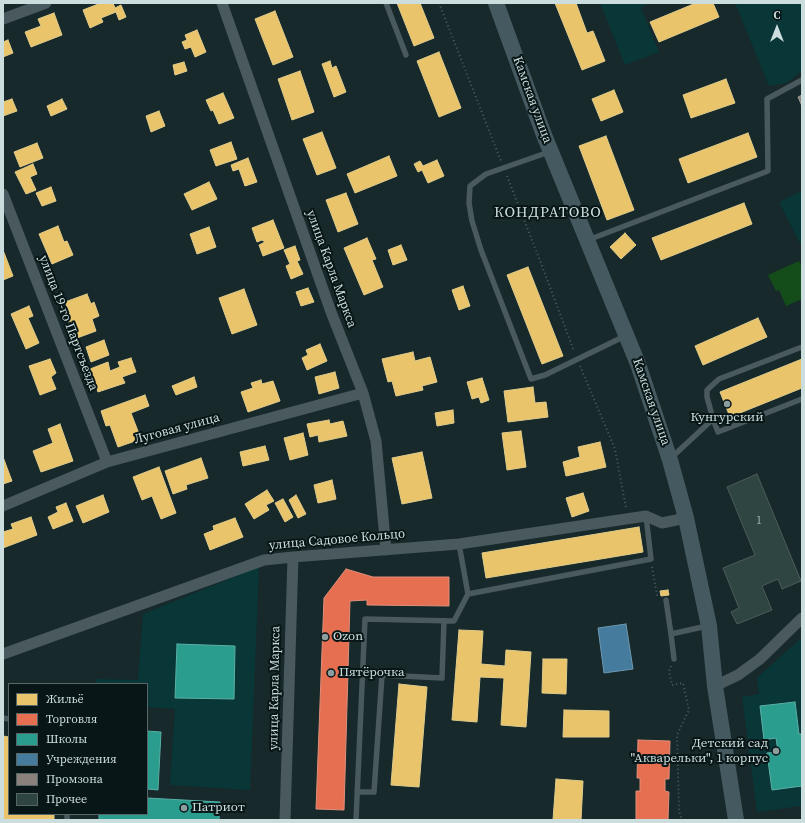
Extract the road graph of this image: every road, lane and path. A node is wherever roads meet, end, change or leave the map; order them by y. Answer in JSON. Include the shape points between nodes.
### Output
{"nodes":[{"id":1,"x":46,"y":3,"type":"edge"},
{"id":2,"x":222,"y":3,"type":"edge"},
{"id":3,"x":386,"y":3,"type":"edge"},
{"id":4,"x":439,"y":3,"type":"edge"},
{"id":5,"x":496,"y":3,"type":"edge"},
{"id":6,"x":3,"y":19,"type":"edge"},
{"id":7,"x":406,"y":55,"type":"dead end"},
{"id":8,"x":802,"y":80,"type":"edge"},
{"id":9,"x":551,"y":151,"type":"junction"},
{"id":10,"x":504,"y":168,"type":"junction"},
{"id":11,"x":3,"y":194,"type":"edge"},
{"id":12,"x":588,"y":240,"type":"junction"},
{"id":13,"x":627,"y":336,"type":"junction"},
{"id":14,"x":802,"y":347,"type":"edge"},
{"id":15,"x":577,"y":359,"type":"junction"},
{"id":16,"x":363,"y":392,"type":"junction"},
{"id":17,"x":802,"y":399,"type":"edge"},
{"id":18,"x":713,"y":419,"type":"junction"},
{"id":19,"x":670,"y":460,"type":"junction"},
{"id":20,"x":107,"y":462,"type":"junction"},
{"id":21,"x":3,"y":506,"type":"edge"},
{"id":22,"x":646,"y":516,"type":"junction"},
{"id":23,"x":686,"y":518,"type":"junction"},
{"id":24,"x":628,"y":519,"type":"junction"},
{"id":25,"x":458,"y":544,"type":"junction"},
{"id":26,"x":386,"y":550,"type":"junction"},
{"id":27,"x":292,"y":556,"type":"junction"},
{"id":28,"x":651,"y":559,"type":"junction"},
{"id":29,"x":468,"y":594,"type":"junction"},
{"id":30,"x":666,"y":600,"type":"joint"},
{"id":31,"x":802,"y":618,"type":"edge"},
{"id":32,"x":444,"y":621,"type":"junction"},
{"id":33,"x":709,"y":626,"type":"junction"},
{"id":34,"x":671,"y":634,"type":"junction"},
{"id":35,"x":3,"y":654,"type":"edge"},
{"id":36,"x":674,"y":659,"type":"dead end"},
{"id":37,"x":669,"y":671,"type":"dead end"},
{"id":38,"x":715,"y":686,"type":"junction"},
{"id":39,"x":358,"y":792,"type":"junction"},
{"id":40,"x":286,"y":820,"type":"edge"},
{"id":41,"x":356,"y":820,"type":"edge"},
{"id":42,"x":682,"y":820,"type":"edge"},
{"id":43,"x":736,"y":820,"type":"edge"}],
"edges":[{"from":1,"to":6,"type":"street"},
{"from":2,"to":16,"type":"street","name":"улица Карла Маркса","via":[[331,312]]},
{"from":3,"to":7,"type":"lane"},
{"from":4,"to":10,"type":"path"},
{"from":5,"to":9,"type":"street","name":"Камская улица"},
{"from":8,"to":12,"type":"lane","via":[[767,99],[768,171]]},
{"from":9,"to":10,"type":"lane"},
{"from":9,"to":12,"type":"street","name":"Камская улица"},
{"from":10,"to":15,"type":"path"},
{"from":10,"to":15,"type":"lane","via":[[486,174],[470,186],[472,221],[481,250],[531,379]]},
{"from":11,"to":20,"type":"street","name":"улица 19-го Партсъезда"},
{"from":12,"to":13,"type":"street","name":"Камская улица"},
{"from":13,"to":15,"type":"lane"},
{"from":13,"to":19,"type":"street","name":"Камская улица"},
{"from":14,"to":18,"type":"lane","via":[[719,379],[707,390]]},
{"from":15,"to":24,"type":"path","via":[[614,449]]},
{"from":16,"to":20,"type":"street","name":"Луговая улица"},
{"from":16,"to":26,"type":"street","name":"улица Карла Маркса","via":[[376,441]]},
{"from":17,"to":18,"type":"lane","via":[[718,432]]},
{"from":18,"to":19,"type":"lane"},
{"from":19,"to":23,"type":"street","name":"Камская улица"},
{"from":20,"to":21,"type":"street","name":"Луговая улица"},
{"from":22,"to":23,"type":"street","name":"улица Садовое Кольцо","via":[[662,523]]},
{"from":22,"to":24,"type":"street","name":"улица Садовое Кольцо"},
{"from":22,"to":28,"type":"lane"},
{"from":23,"to":33,"type":"street","name":"Камская улица"},
{"from":24,"to":25,"type":"street","name":"улица Садовое Кольцо"},
{"from":25,"to":26,"type":"street","name":"улица Садовое Кольцо"},
{"from":25,"to":29,"type":"lane"},
{"from":26,"to":27,"type":"street","name":"улица Садовое Кольцо"},
{"from":27,"to":35,"type":"street","name":"улица Садовое Кольцо","via":[[264,560]]},
{"from":27,"to":40,"type":"street","name":"улица Карла Маркса"},
{"from":28,"to":29,"type":"lane"},
{"from":28,"to":30,"type":"path","via":[[657,595]]},
{"from":29,"to":32,"type":"lane","via":[[454,621]]},
{"from":30,"to":34,"type":"lane"},
{"from":31,"to":38,"type":"street","via":[[760,659],[738,675]]},
{"from":32,"to":39,"type":"lane","via":[[442,678],[382,675],[374,792]]},
{"from":32,"to":39,"type":"lane","via":[[365,619]]},
{"from":33,"to":34,"type":"lane"},
{"from":33,"to":38,"type":"street","name":"Камская улица"},
{"from":34,"to":36,"type":"lane"},
{"from":37,"to":42,"type":"path","via":[[672,685],[683,683],[688,710],[677,735],[679,811]]},
{"from":38,"to":43,"type":"street","name":"Камская улица"},
{"from":39,"to":41,"type":"lane"}]}
